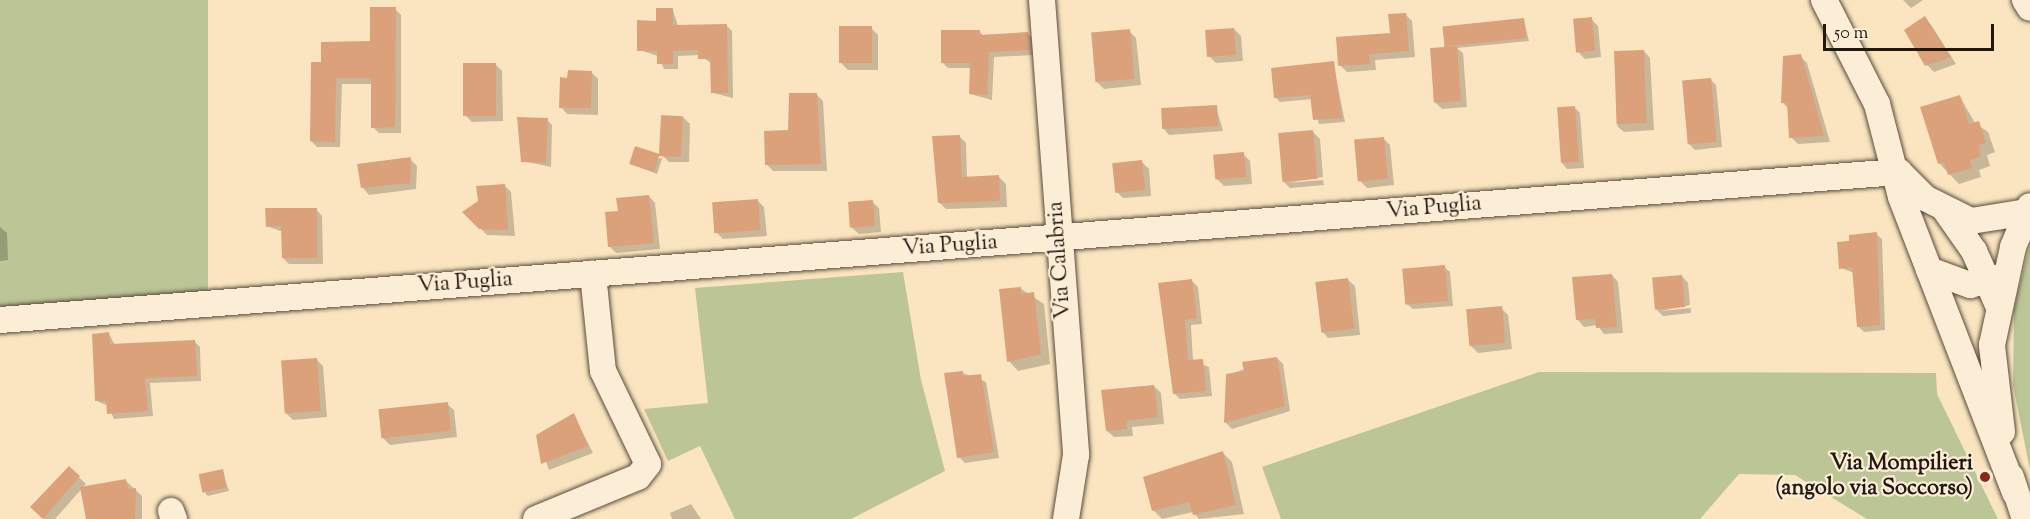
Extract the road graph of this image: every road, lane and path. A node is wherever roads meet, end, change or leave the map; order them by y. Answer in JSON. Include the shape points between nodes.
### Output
{"nodes":[{"id":1,"x":1042,"y":0,"type":"edge"},
{"id":2,"x":1824,"y":0,"type":"edge"},
{"id":3,"x":2025,"y":0,"type":"edge"},
{"id":4,"x":2030,"y":8,"type":"edge"},
{"id":5,"x":1899,"y":172,"type":"junction"},
{"id":6,"x":2029,"y":209,"type":"edge"},
{"id":7,"x":1946,"y":211,"type":"junction"},
{"id":8,"x":1060,"y":239,"type":"junction"},
{"id":9,"x":1929,"y":270,"type":"junction"},
{"id":10,"x":593,"y":274,"type":"junction"},
{"id":11,"x":1997,"y":287,"type":"junction"},
{"id":12,"x":0,"y":320,"type":"edge"},
{"id":13,"x":2014,"y":493,"type":"junction"},
{"id":14,"x":536,"y":519,"type":"edge"},
{"id":15,"x":1066,"y":519,"type":"edge"},
{"id":16,"x":2025,"y":519,"type":"edge"}],
"edges":[{"from":1,"to":8,"type":"street","name":"Via Calabria"},
{"from":2,"to":5,"type":"street","via":[[1877,104]]},
{"from":3,"to":4,"type":"street"},
{"from":5,"to":7,"type":"street"},
{"from":5,"to":8,"type":"street","name":"Via Puglia"},
{"from":5,"to":9,"type":"street","via":[[1901,197]]},
{"from":6,"to":7,"type":"street","via":[[1971,221]]},
{"from":6,"to":11,"type":"street"},
{"from":7,"to":11,"type":"street"},
{"from":8,"to":10,"type":"street","name":"Via Puglia"},
{"from":8,"to":15,"type":"street","name":"Via Calabria","via":[[1076,455]]},
{"from":9,"to":11,"type":"street","via":[[1952,281]]},
{"from":9,"to":13,"type":"street"},
{"from":10,"to":12,"type":"street","name":"Via Puglia"},
{"from":10,"to":14,"type":"street","via":[[603,371],[648,464],[638,477]]},
{"from":11,"to":13,"type":"street","via":[[1993,382]]},
{"from":13,"to":16,"type":"street"}]}
